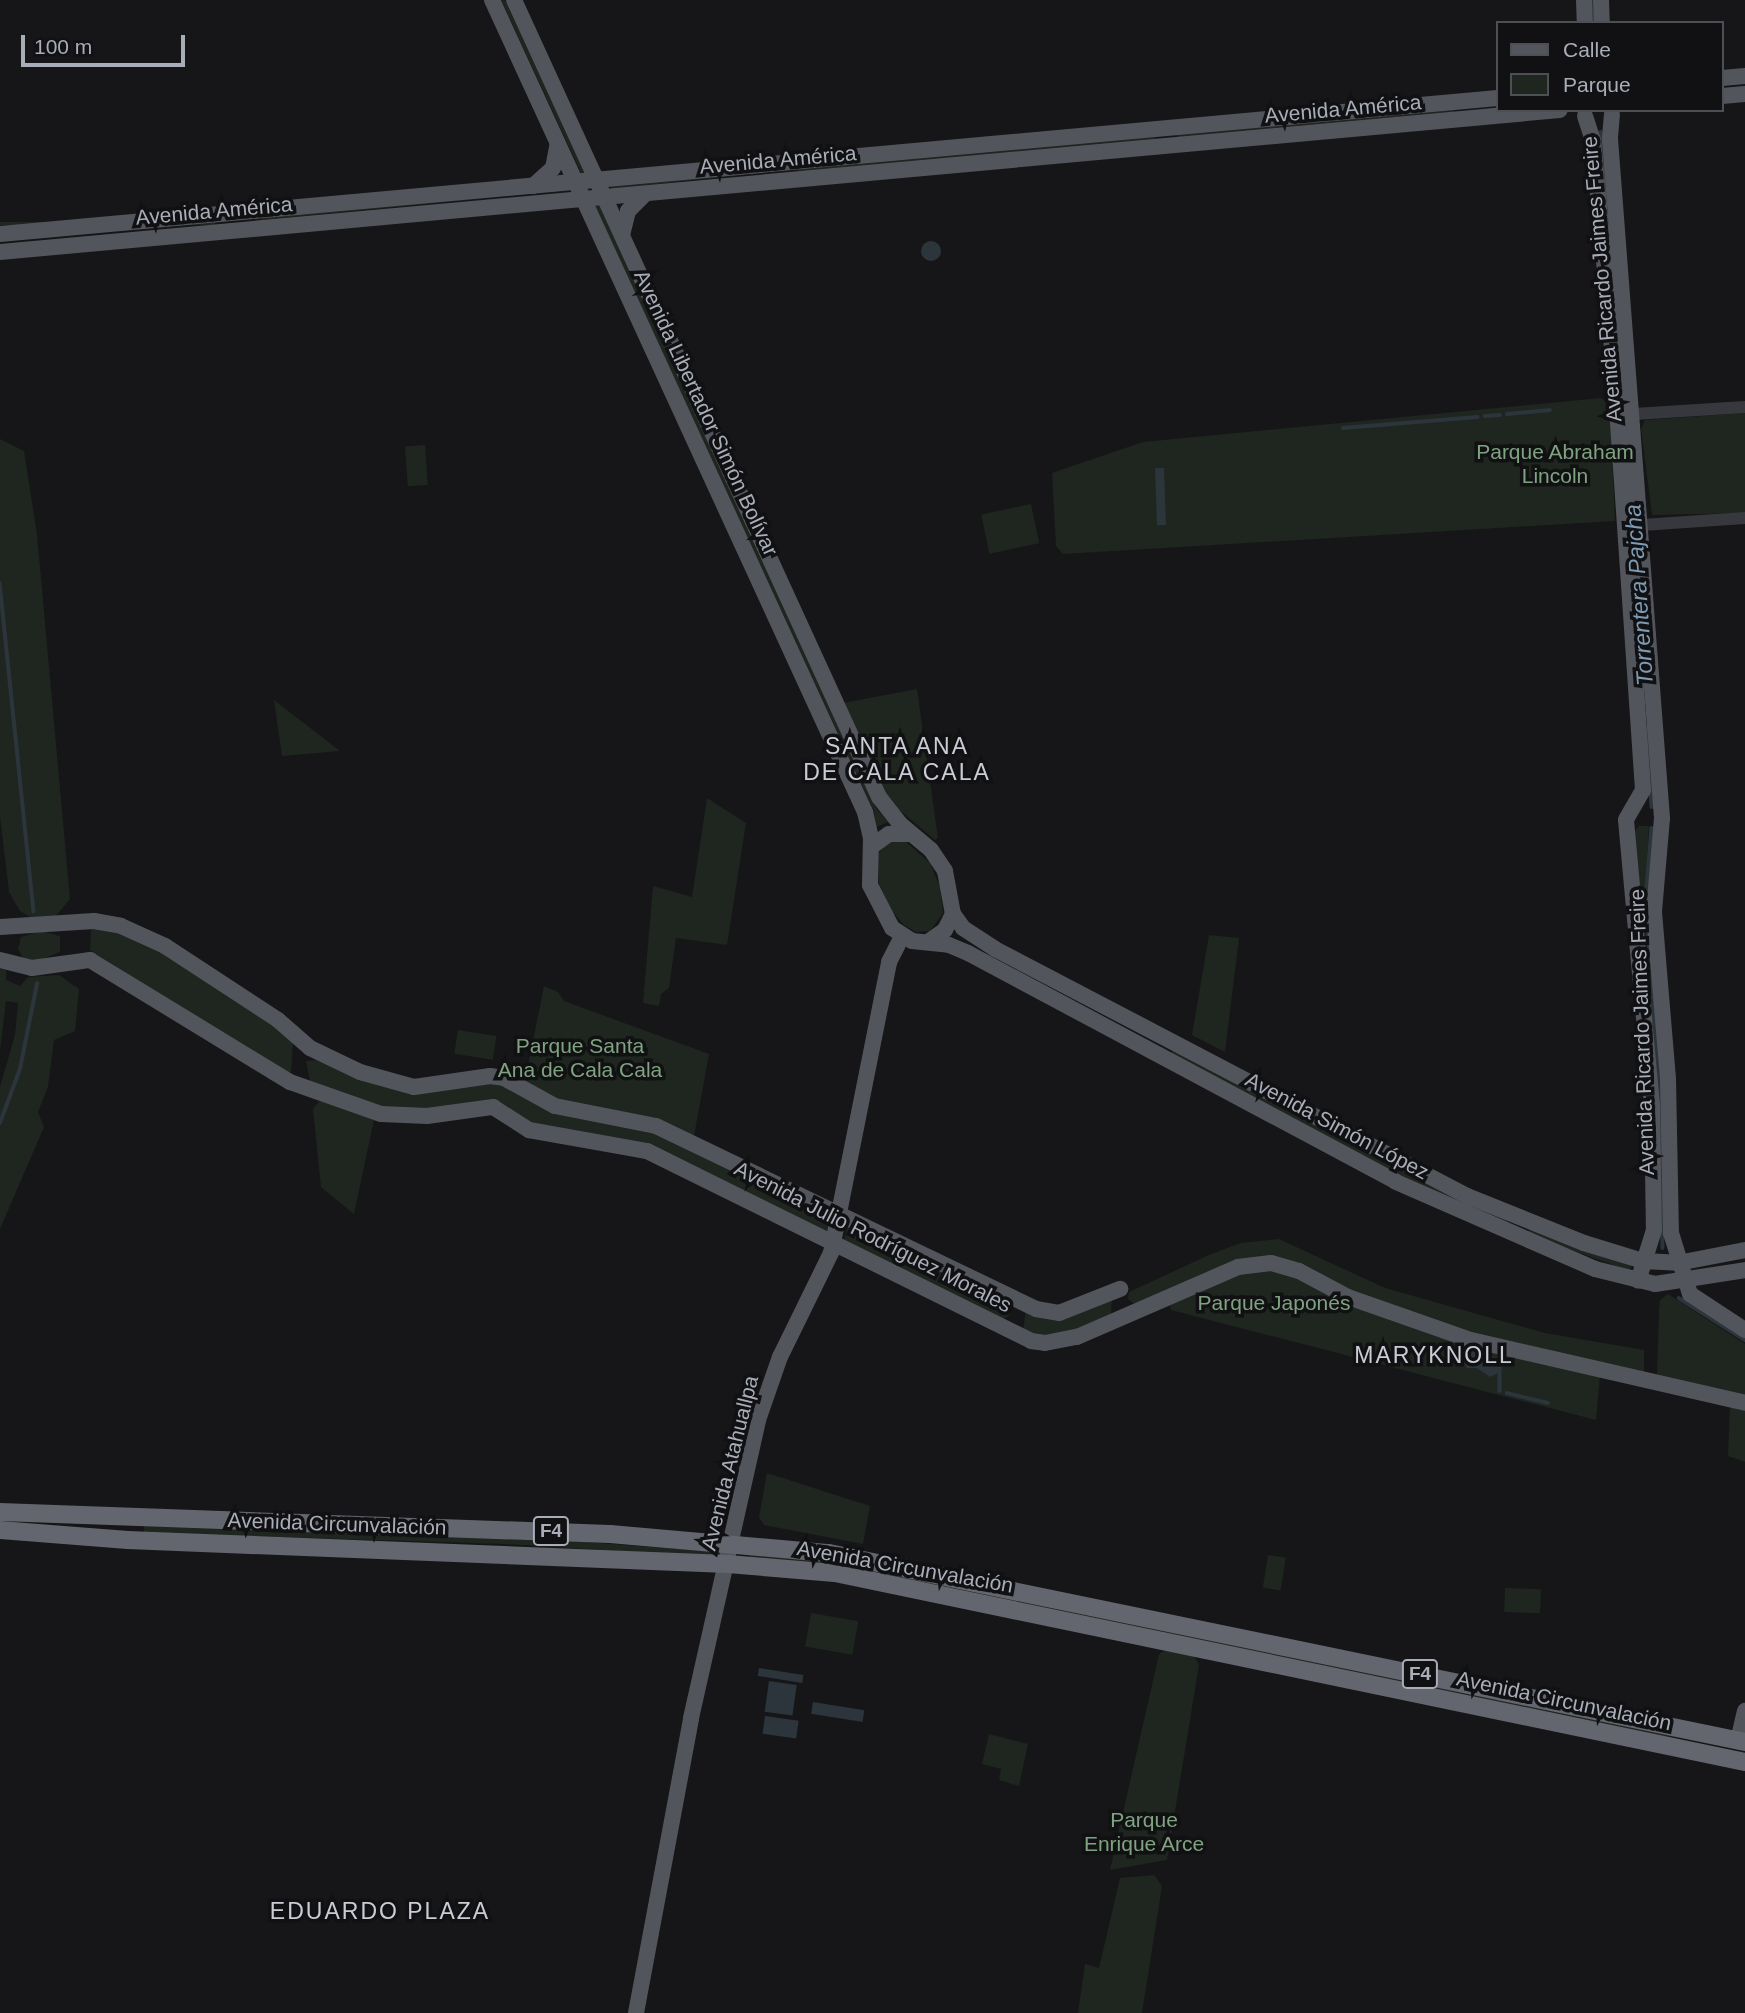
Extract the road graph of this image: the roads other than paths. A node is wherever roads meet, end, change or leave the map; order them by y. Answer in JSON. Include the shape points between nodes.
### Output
{"nodes":[{"id":1,"x":492,"y":0,"type":"edge"},
{"id":2,"x":514,"y":0,"type":"edge"},
{"id":3,"x":1584,"y":0,"type":"edge"},
{"id":4,"x":1601,"y":0,"type":"edge"},
{"id":5,"x":1585,"y":21,"type":"edge"},
{"id":6,"x":1602,"y":21,"type":"edge"},
{"id":7,"x":1745,"y":76,"type":"edge"},
{"id":8,"x":1724,"y":78,"type":"edge"},
{"id":9,"x":1745,"y":94,"type":"edge"},
{"id":10,"x":1724,"y":96,"type":"edge"},
{"id":11,"x":1496,"y":98,"type":"edge"},
{"id":12,"x":1538,"y":112,"type":"edge"},
{"id":13,"x":1614,"y":112,"type":"edge"},
{"id":14,"x":1582,"y":113,"type":"edge"},
{"id":15,"x":558,"y":142,"type":"junction"},
{"id":16,"x":597,"y":180,"type":"junction"},
{"id":17,"x":576,"y":182,"type":"junction"},
{"id":18,"x":533,"y":186,"type":"junction"},
{"id":19,"x":645,"y":194,"type":"junction"},
{"id":20,"x":604,"y":197,"type":"junction"},
{"id":21,"x":584,"y":199,"type":"junction"},
{"id":22,"x":0,"y":234,"type":"edge"},
{"id":23,"x":622,"y":235,"type":"junction"},
{"id":24,"x":0,"y":252,"type":"edge"},
{"id":25,"x":1745,"y":407,"type":"edge"},
{"id":26,"x":1634,"y":414,"type":"junction"},
{"id":27,"x":1745,"y":518,"type":"edge"},
{"id":28,"x":1642,"y":525,"type":"junction"},
{"id":29,"x":911,"y":834,"type":"junction"},
{"id":30,"x":871,"y":847,"type":"junction"},
{"id":31,"x":953,"y":914,"type":"junction"},
{"id":32,"x":0,"y":927,"type":"edge"},
{"id":33,"x":902,"y":936,"type":"junction"},
{"id":34,"x":928,"y":942,"type":"junction"},
{"id":35,"x":0,"y":960,"type":"edge"},
{"id":36,"x":841,"y":1215,"type":"junction"},
{"id":37,"x":834,"y":1243,"type":"junction"},
{"id":38,"x":1745,"y":1250,"type":"edge"},
{"id":39,"x":1643,"y":1261,"type":"junction"},
{"id":40,"x":1678,"y":1263,"type":"junction"},
{"id":41,"x":1745,"y":1270,"type":"edge"},
{"id":42,"x":1638,"y":1281,"type":"junction"},
{"id":43,"x":1684,"y":1282,"type":"junction"},
{"id":44,"x":1116,"y":1319,"type":"junction"},
{"id":45,"x":1745,"y":1330,"type":"edge"},
{"id":46,"x":1745,"y":1403,"type":"edge"},
{"id":47,"x":0,"y":1512,"type":"edge"},
{"id":48,"x":0,"y":1530,"type":"edge"},
{"id":49,"x":732,"y":1545,"type":"junction"},
{"id":50,"x":728,"y":1563,"type":"junction"},
{"id":51,"x":1745,"y":1712,"type":"edge"},
{"id":52,"x":1742,"y":1742,"type":"edge"},
{"id":53,"x":1739,"y":1761,"type":"edge"},
{"id":54,"x":636,"y":2013,"type":"edge"}],
"edges":[{"from":1,"to":15,"type":"main road","name":"Avenida Libertador Simón Bolívar"},
{"from":2,"to":16,"type":"main road","name":"Avenida Libertador Simón Bolívar"},
{"from":3,"to":5,"type":"main road"},
{"from":4,"to":6,"type":"main road"},
{"from":7,"to":8,"type":"main road"},
{"from":9,"to":10,"type":"main road"},
{"from":11,"to":16,"type":"main road","name":"Avenida América"},
{"from":12,"to":19,"type":"main road","name":"Avenida América"},
{"from":13,"to":14,"type":"main road","via":[[1597,120]]},
{"from":13,"to":26,"type":"main road","name":"Avenida Ricardo Jaimes Freire","via":[[1609,139]]},
{"from":14,"to":39,"type":"main road","name":"Avenida Ricardo Jaimes Freire","via":[[1593,141],[1616,394],[1643,790],[1626,820],[1652,1106],[1654,1230]]},
{"from":15,"to":17,"type":"main road","name":"Avenida Libertador Simón Bolívar"},
{"from":15,"to":18,"type":"main road","via":[[553,168]]},
{"from":16,"to":17,"type":"main road","name":"Avenida América"},
{"from":16,"to":20,"type":"main road","name":"Avenida Libertador Simón Bolívar"},
{"from":17,"to":18,"type":"main road","name":"Avenida América"},
{"from":17,"to":21,"type":"main road","name":"Avenida Libertador Simón Bolívar"},
{"from":18,"to":22,"type":"main road","name":"Avenida América"},
{"from":19,"to":20,"type":"main road","name":"Avenida América"},
{"from":19,"to":23,"type":"main road","via":[[628,212]]},
{"from":20,"to":21,"type":"main road","name":"Avenida América"},
{"from":20,"to":23,"type":"main road","name":"Avenida Libertador Simón Bolívar"},
{"from":21,"to":24,"type":"main road","name":"Avenida América"},
{"from":21,"to":30,"type":"main road","name":"Avenida Libertador Simón Bolívar","via":[[865,812]]},
{"from":23,"to":29,"type":"main road","name":"Avenida Libertador Simón Bolívar","via":[[879,797]]},
{"from":25,"to":26,"type":"street"},
{"from":26,"to":28,"type":"main road","name":"Avenida Ricardo Jaimes Freire"},
{"from":27,"to":28,"type":"street"},
{"from":28,"to":40,"type":"main road","name":"Avenida Ricardo Jaimes Freire","via":[[1662,818],[1656,944],[1668,1079],[1671,1233]]},
{"from":29,"to":30,"type":"main road","via":[[889,834]]},
{"from":29,"to":31,"type":"main road","via":[[931,850],[945,871]]},
{"from":30,"to":33,"type":"main road","via":[[868,869],[874,901]]},
{"from":31,"to":34,"type":"main road","via":[[945,930]]},
{"from":31,"to":39,"type":"main road","name":"Avenida Simón López","via":[[963,928],[995,949],[1433,1179],[1584,1243]]},
{"from":32,"to":36,"type":"main road","name":"Avenida Julio Rodríguez Morales","via":[[94,921],[121,926],[165,946],[278,1020],[310,1048],[360,1072],[414,1087],[504,1078],[555,1106],[666,1129]]},
{"from":33,"to":34,"type":"main road"},
{"from":33,"to":36,"type":"main road","name":"Avenida Atahuallpa","via":[[889,962]]},
{"from":34,"to":42,"type":"main road","name":"Avenida Simón López","via":[[968,953],[1451,1210],[1595,1269]]},
{"from":35,"to":37,"type":"main road","name":"Avenida Julio Rodríguez Morales","via":[[32,968],[90,960],[303,1087],[390,1115],[427,1116],[492,1107],[529,1130],[647,1150]]},
{"from":36,"to":37,"type":"main road","name":"Avenida Atahuallpa"},
{"from":36,"to":44,"type":"main road","name":"Avenida Julio Rodríguez Morales","via":[[978,1284],[1050,1312],[1074,1309],[1121,1289]]},
{"from":37,"to":44,"type":"main road","name":"Avenida Julio Rodríguez Morales","via":[[1025,1338],[1059,1342]]},
{"from":37,"to":49,"type":"main road","name":"Avenida Atahuallpa","via":[[763,1399]]},
{"from":38,"to":40,"type":"main road","name":"Avenida Simón López"},
{"from":39,"to":40,"type":"main road","name":"Avenida Simón López"},
{"from":39,"to":42,"type":"main road","name":"Avenida Ricardo Jaimes Freire"},
{"from":40,"to":43,"type":"main road","name":"Avenida Ricardo Jaimes Freire"},
{"from":41,"to":43,"type":"main road","name":"Avenida Simón López"},
{"from":42,"to":43,"type":"main road","name":"Avenida Simón López"},
{"from":43,"to":45,"type":"main road","name":"Avenida Ricardo Jaimes Freire","via":[[1699,1304]]},
{"from":44,"to":46,"type":"main road","name":"Avenida Julio Rodríguez Morales","via":[[1238,1267],[1271,1263],[1299,1271],[1348,1297],[1471,1340]]},
{"from":47,"to":49,"type":"highway","name":"Avenida Circunvalación","number":"F4","via":[[502,1529]]},
{"from":48,"to":50,"type":"highway","name":"Avenida Circunvalación","number":"F4","via":[[128,1541]]},
{"from":49,"to":50,"type":"main road","name":"Avenida Atahuallpa"},
{"from":49,"to":52,"type":"highway","name":"Avenida Circunvalación","number":"F4","via":[[829,1552]]},
{"from":50,"to":53,"type":"highway","name":"Avenida Circunvalación","number":"F4","via":[[890,1583]]},
{"from":50,"to":54,"type":"main road","name":"Avenida Atahuallpa","via":[[691,1718]]},
{"from":51,"to":52,"type":"main road"},
{"from":52,"to":53,"type":"street"}]}
